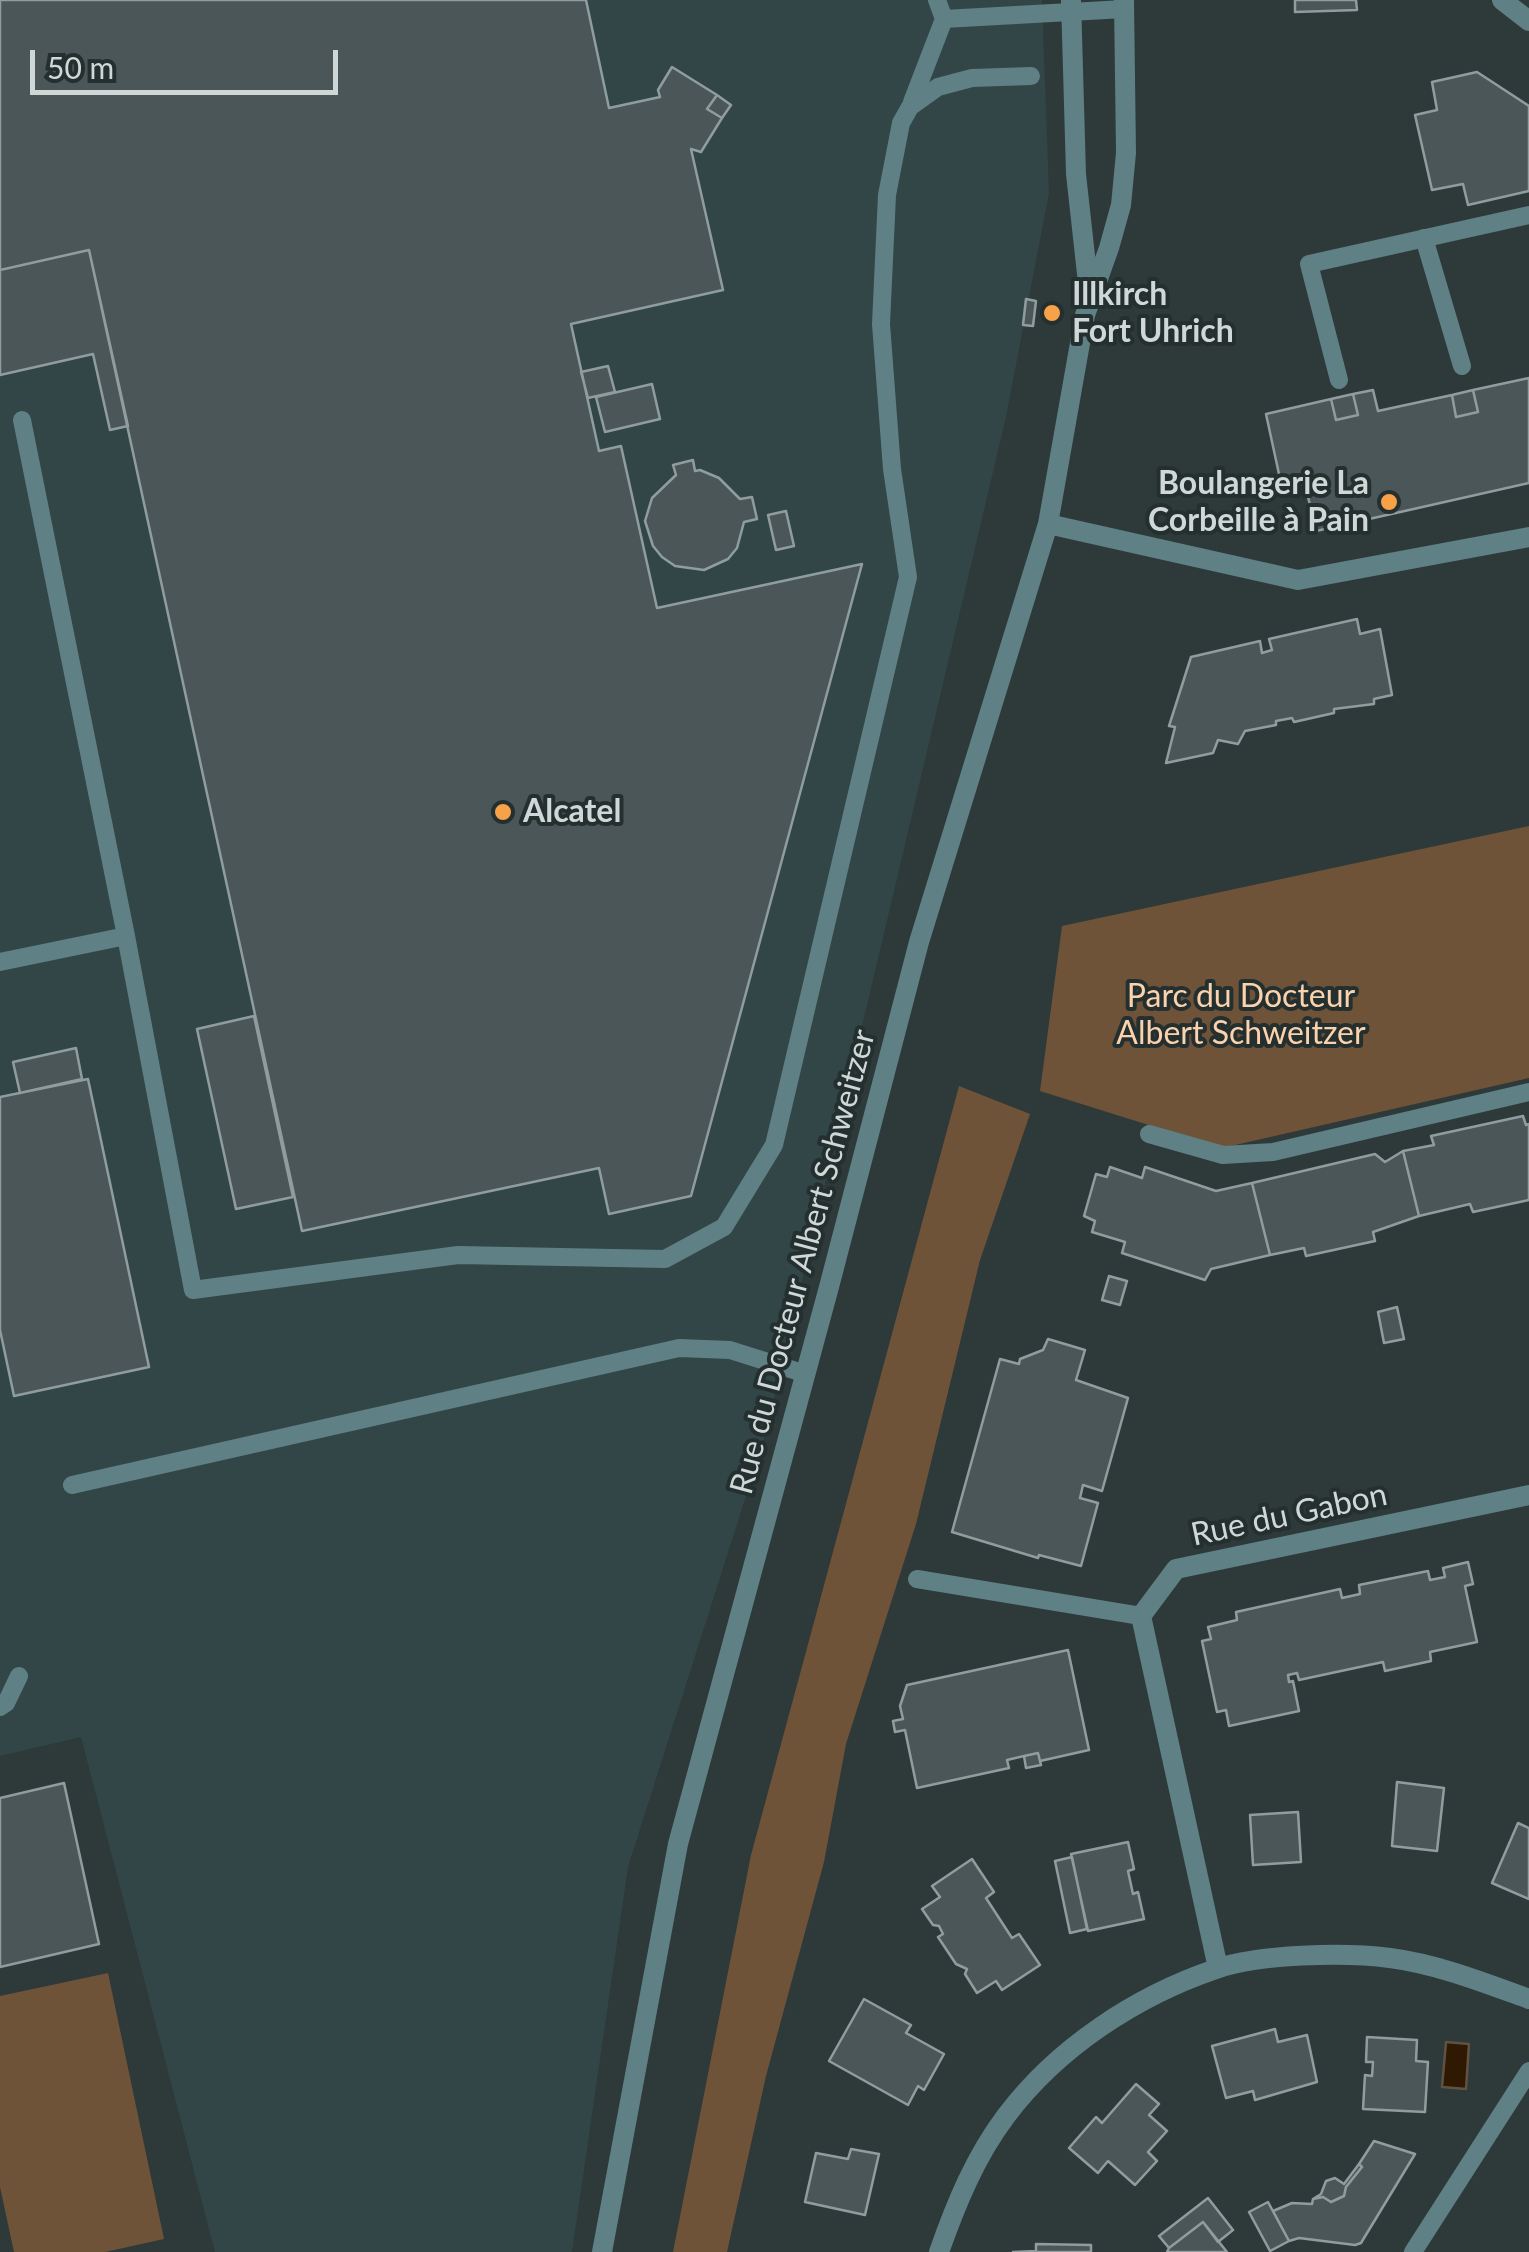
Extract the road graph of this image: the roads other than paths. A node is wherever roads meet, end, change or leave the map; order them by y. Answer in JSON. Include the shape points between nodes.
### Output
{"nodes":[{"id":1,"x":937,"y":0,"type":"edge"},
{"id":2,"x":1502,"y":0,"type":"edge"},
{"id":3,"x":1124,"y":4,"type":"edge"},
{"id":4,"x":1071,"y":7,"type":"edge"},
{"id":5,"x":944,"y":19,"type":"junction"},
{"id":6,"x":1529,"y":21,"type":"edge"},
{"id":7,"x":1031,"y":76,"type":"dead end"},
{"id":8,"x":910,"y":107,"type":"junction"},
{"id":9,"x":1529,"y":215,"type":"edge"},
{"id":10,"x":1424,"y":238,"type":"junction"},
{"id":11,"x":1090,"y":295,"type":"junction"},
{"id":12,"x":1462,"y":366,"type":"dead end"},
{"id":13,"x":1339,"y":380,"type":"dead end"},
{"id":14,"x":22,"y":420,"type":"dead end"},
{"id":15,"x":1048,"y":524,"type":"junction"},
{"id":16,"x":1528,"y":542,"type":"edge"},
{"id":17,"x":126,"y":936,"type":"junction"},
{"id":18,"x":0,"y":962,"type":"edge"},
{"id":19,"x":1529,"y":1092,"type":"edge"},
{"id":20,"x":1149,"y":1134,"type":"dead end"},
{"id":21,"x":806,"y":1374,"type":"junction"},
{"id":22,"x":72,"y":1485,"type":"dead end"},
{"id":23,"x":1529,"y":1495,"type":"edge"},
{"id":24,"x":917,"y":1579,"type":"dead end"},
{"id":25,"x":1141,"y":1616,"type":"junction"},
{"id":26,"x":19,"y":1676,"type":"dead end"},
{"id":27,"x":0,"y":1707,"type":"edge"},
{"id":28,"x":1218,"y":1968,"type":"junction"},
{"id":29,"x":1529,"y":1999,"type":"edge"},
{"id":30,"x":1529,"y":2071,"type":"edge"},
{"id":31,"x":602,"y":2252,"type":"edge"},
{"id":32,"x":939,"y":2252,"type":"edge"},
{"id":33,"x":1413,"y":2252,"type":"edge"}],
"edges":[{"from":1,"to":5,"type":"lane"},
{"from":2,"to":6,"type":"street"},
{"from":3,"to":4,"type":"lane"},
{"from":3,"to":11,"type":"street","name":"Rue du Docteur Albert Schweitzer","via":[[1121,205]]},
{"from":4,"to":5,"type":"lane"},
{"from":4,"to":11,"type":"street","name":"Rue du Docteur Albert Schweitzer","via":[[1076,174]]},
{"from":5,"to":8,"type":"lane"},
{"from":7,"to":8,"type":"lane","via":[[938,86]]},
{"from":8,"to":17,"type":"lane","via":[[887,195],[882,324],[908,577],[774,1145],[724,1227],[665,1258],[458,1255],[193,1290]]},
{"from":9,"to":10,"type":"lane"},
{"from":10,"to":12,"type":"lane"},
{"from":10,"to":13,"type":"lane","via":[[1309,264]]},
{"from":11,"to":15,"type":"street","name":"Rue du Docteur Albert Schweitzer"},
{"from":14,"to":17,"type":"lane"},
{"from":15,"to":16,"type":"street","via":[[1298,580]]},
{"from":15,"to":21,"type":"street","name":"Rue du Docteur Albert Schweitzer","via":[[919,942]]},
{"from":17,"to":18,"type":"lane"},
{"from":19,"to":20,"type":"lane","via":[[1272,1152],[1223,1155]]},
{"from":21,"to":22,"type":"lane","via":[[730,1350],[679,1348]]},
{"from":21,"to":31,"type":"street","name":"Rue du Docteur Albert Schweitzer","via":[[678,1844]]},
{"from":23,"to":25,"type":"street","name":"Rue du Gabon","via":[[1176,1569]]},
{"from":24,"to":25,"type":"lane"},
{"from":25,"to":28,"type":"street"},
{"from":26,"to":27,"type":"lane"},
{"from":28,"to":29,"type":"street","via":[[1285,1957],[1390,1958]]},
{"from":28,"to":32,"type":"street","via":[[1108,2022],[1040,2076],[980,2156]]},
{"from":30,"to":33,"type":"lane"}]}
